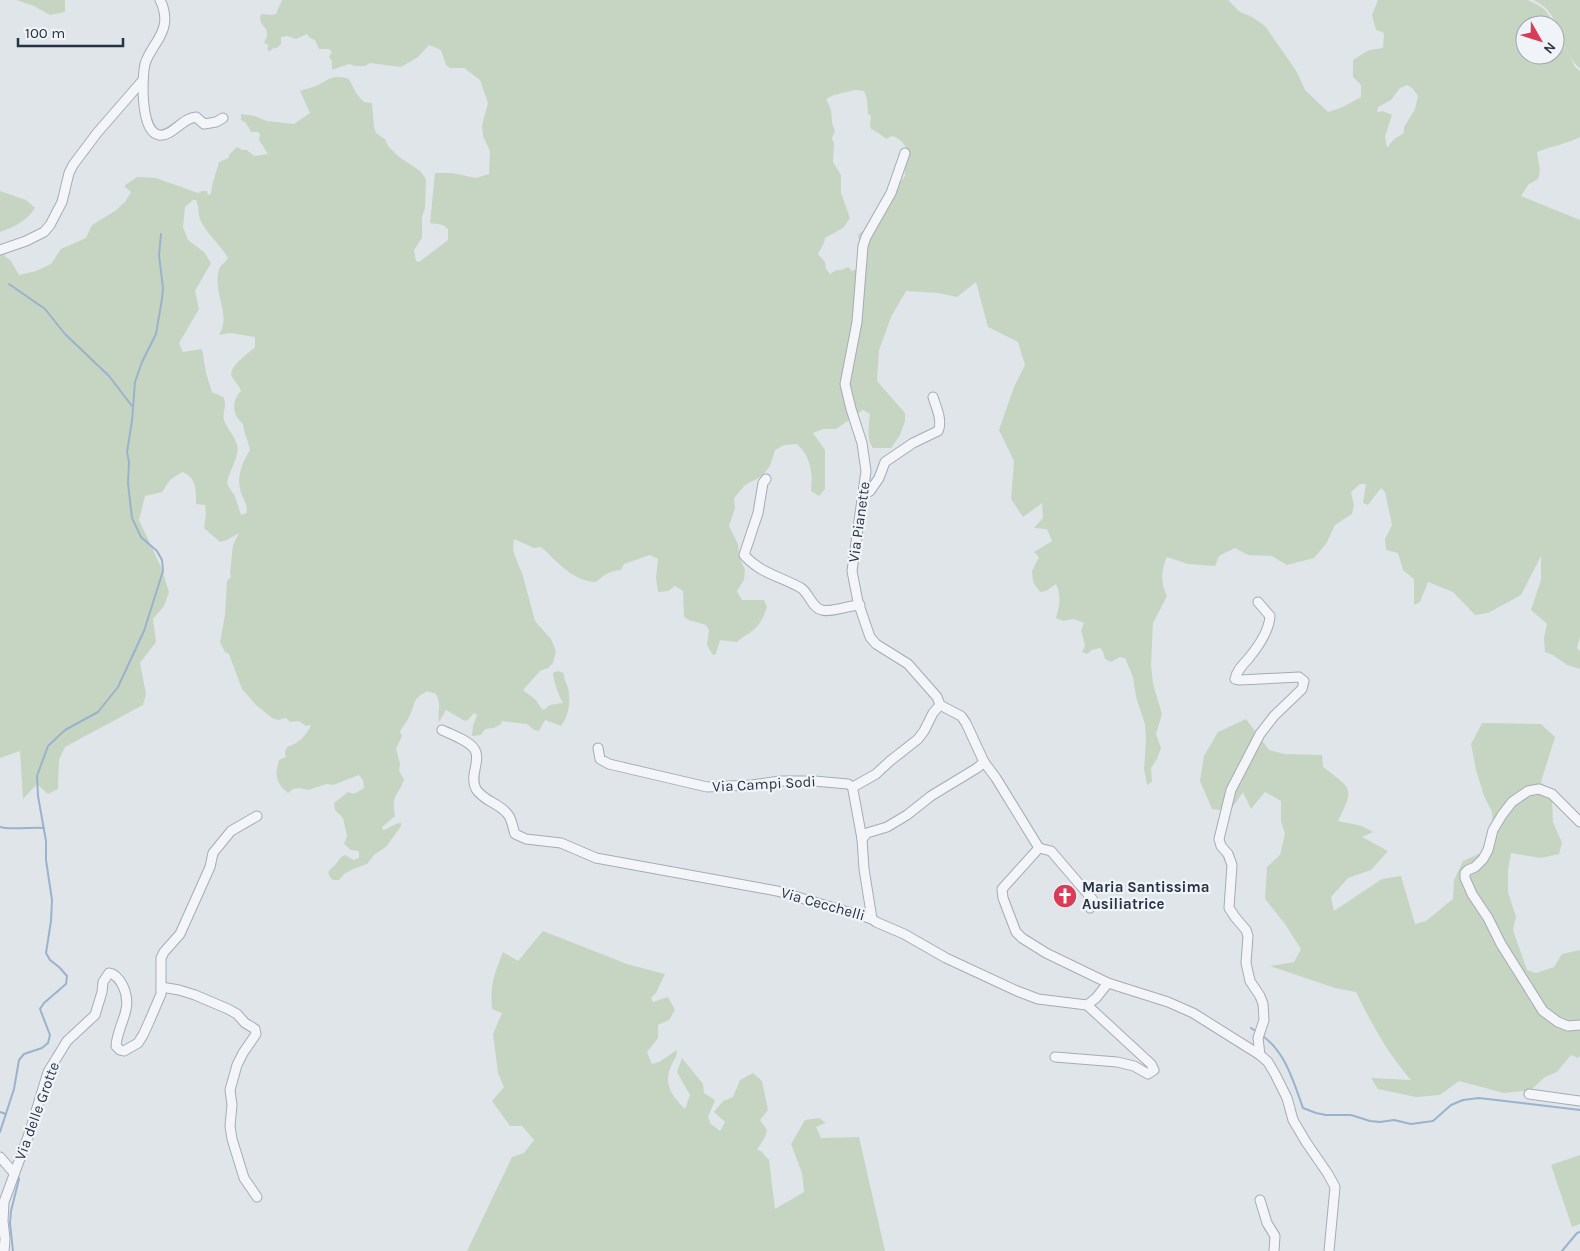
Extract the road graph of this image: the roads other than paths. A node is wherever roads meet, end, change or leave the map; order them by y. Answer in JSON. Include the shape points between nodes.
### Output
{"nodes":[{"id":1,"x":160,"y":0,"type":"edge"},
{"id":2,"x":143,"y":80,"type":"junction"},
{"id":3,"x":223,"y":118,"type":"dead end"},
{"id":4,"x":905,"y":153,"type":"dead end"},
{"id":5,"x":0,"y":250,"type":"edge"},
{"id":6,"x":933,"y":397,"type":"dead end"},
{"id":7,"x":766,"y":479,"type":"dead end"},
{"id":8,"x":864,"y":495,"type":"junction"},
{"id":9,"x":1258,"y":602,"type":"dead end"},
{"id":10,"x":860,"y":605,"type":"junction"},
{"id":11,"x":940,"y":705,"type":"junction"},
{"id":12,"x":442,"y":730,"type":"dead end"},
{"id":13,"x":598,"y":748,"type":"dead end"},
{"id":14,"x":984,"y":762,"type":"junction"},
{"id":15,"x":854,"y":787,"type":"junction"},
{"id":16,"x":257,"y":816,"type":"dead end"},
{"id":17,"x":1580,"y":822,"type":"edge"},
{"id":18,"x":862,"y":839,"type":"junction"},
{"id":19,"x":1039,"y":848,"type":"junction"},
{"id":20,"x":1090,"y":908,"type":"dead end"},
{"id":21,"x":872,"y":919,"type":"junction"},
{"id":22,"x":1108,"y":983,"type":"junction"},
{"id":23,"x":161,"y":987,"type":"junction"},
{"id":24,"x":1087,"y":1006,"type":"junction"},
{"id":25,"x":1580,"y":1024,"type":"edge"},
{"id":26,"x":1260,"y":1055,"type":"junction"},
{"id":27,"x":1055,"y":1057,"type":"dead end"},
{"id":28,"x":1529,"y":1094,"type":"dead end"},
{"id":29,"x":1580,"y":1101,"type":"edge"},
{"id":30,"x":0,"y":1157,"type":"edge"},
{"id":31,"x":15,"y":1171,"type":"junction"},
{"id":32,"x":257,"y":1197,"type":"dead end"},
{"id":33,"x":1260,"y":1200,"type":"dead end"},
{"id":34,"x":4,"y":1251,"type":"edge"},
{"id":35,"x":1274,"y":1251,"type":"edge"},
{"id":36,"x":1329,"y":1251,"type":"edge"}],
"edges":[{"from":1,"to":2,"type":"street","via":[[165,25],[146,63]]},
{"from":2,"to":3,"type":"street","via":[[147,121],[156,134],[165,134],[190,118],[196,117],[204,124]]},
{"from":2,"to":5,"type":"street","via":[[73,165],[62,202],[50,226],[26,241]]},
{"from":4,"to":8,"type":"street","name":"Via Pianette","via":[[891,193],[866,237],[857,322],[845,384],[864,452]]},
{"from":6,"to":8,"type":"street","via":[[940,421],[938,431],[885,462],[879,478]]},
{"from":7,"to":10,"type":"street","via":[[744,555],[764,572],[804,590],[823,611]]},
{"from":8,"to":10,"type":"street","name":"Via Pianette","via":[[852,571]]},
{"from":9,"to":26,"type":"street","via":[[1270,616],[1270,624],[1235,679],[1299,676],[1304,681],[1302,689],[1260,734],[1231,790],[1219,839],[1232,865],[1230,908],[1246,930],[1246,963],[1250,981],[1263,1004],[1264,1020],[1258,1038]]},
{"from":10,"to":11,"type":"street","name":"Via Pianette","via":[[870,637],[908,664],[937,697]]},
{"from":11,"to":14,"type":"street","via":[[961,716]]},
{"from":11,"to":15,"type":"street","via":[[918,739],[876,774]]},
{"from":12,"to":21,"type":"street","name":"Via Cecchelli","via":[[467,742],[475,750],[475,787],[483,797],[506,811],[515,834],[526,839],[561,843],[596,858],[777,891]]},
{"from":13,"to":15,"type":"street","name":"Via Campi Sodi","via":[[600,759],[609,764],[707,787],[780,781],[848,784]]},
{"from":14,"to":18,"type":"street","via":[[907,815]]},
{"from":14,"to":19,"type":"street"},
{"from":15,"to":18,"type":"street"},
{"from":16,"to":23,"type":"street","name":"Via delle Grotte","via":[[231,831],[213,853],[210,867],[180,934],[161,958]]},
{"from":17,"to":25,"type":"street","via":[[1552,794],[1539,789],[1528,791],[1512,802],[1502,815],[1483,859],[1465,873],[1472,894],[1543,1011],[1568,1026]]},
{"from":18,"to":21,"type":"street"},
{"from":19,"to":20,"type":"street","via":[[1051,851],[1080,882],[1093,900]]},
{"from":19,"to":22,"type":"street","via":[[1002,889],[1016,932],[1046,953]]},
{"from":21,"to":24,"type":"street","name":"Via Cecchelli","via":[[1017,991],[1038,999]]},
{"from":22,"to":24,"type":"street"},
{"from":22,"to":26,"type":"street","via":[[1193,1013]]},
{"from":23,"to":31,"type":"street","name":"Via delle Grotte","via":[[143,1035],[124,1051],[116,1046],[127,1011],[126,994],[116,976],[107,974],[95,1015],[67,1041],[48,1072]]},
{"from":23,"to":32,"type":"street","via":[[179,990],[228,1009],[255,1029],[256,1034],[237,1065],[230,1090],[230,1126],[244,1178]]},
{"from":24,"to":27,"type":"street","via":[[1154,1070],[1148,1074],[1117,1062]]},
{"from":26,"to":36,"type":"street","via":[[1268,1062],[1287,1098],[1293,1120],[1334,1187]]},
{"from":28,"to":29,"type":"street"},
{"from":30,"to":31,"type":"street"},
{"from":31,"to":34,"type":"street","name":"Via delle Grotte","via":[[4,1202]]},
{"from":33,"to":35,"type":"street","via":[[1275,1236]]}]}
